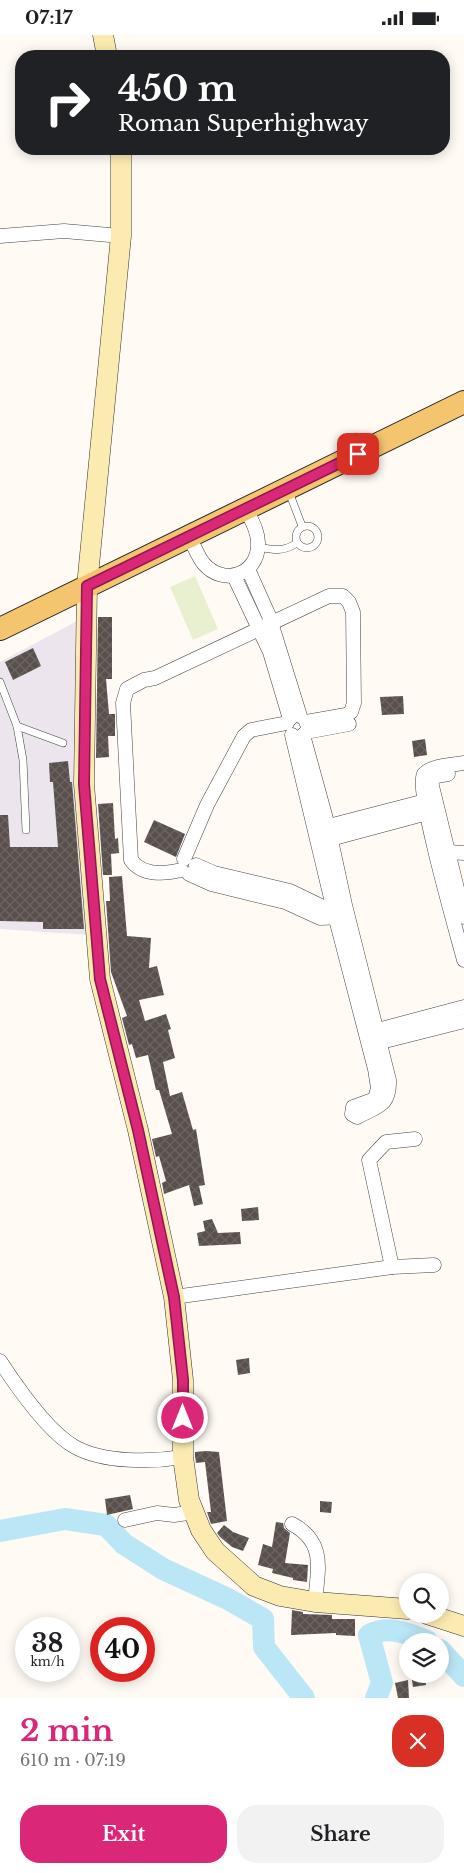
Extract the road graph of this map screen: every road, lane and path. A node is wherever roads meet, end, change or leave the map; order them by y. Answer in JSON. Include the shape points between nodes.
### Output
{"nodes":[{"id":1,"x":103,"y":35,"type":"edge"},
{"id":2,"x":106,"y":50,"type":"edge"},
{"id":3,"x":121,"y":155,"type":"edge"},
{"id":4,"x":0,"y":236,"type":"edge"},
{"id":5,"x":121,"y":236,"type":"junction"},
{"id":6,"x":464,"y":402,"type":"edge"},
{"id":7,"x":288,"y":488,"type":"junction"},
{"id":8,"x":246,"y":509,"type":"junction"},
{"id":9,"x":302,"y":526,"type":"junction"},
{"id":10,"x":189,"y":537,"type":"junction"},
{"id":11,"x":297,"y":543,"type":"junction"},
{"id":12,"x":258,"y":547,"type":"junction"},
{"id":13,"x":248,"y":569,"type":"junction"},
{"id":14,"x":234,"y":576,"type":"junction"},
{"id":15,"x":87,"y":586,"type":"junction"},
{"id":16,"x":258,"y":588,"type":"junction"},
{"id":17,"x":243,"y":595,"type":"junction"},
{"id":18,"x":264,"y":623,"type":"junction"},
{"id":19,"x":0,"y":629,"type":"edge"},
{"id":20,"x":0,"y":682,"type":"edge"},
{"id":21,"x":17,"y":725,"type":"junction"},
{"id":22,"x":297,"y":727,"type":"junction"},
{"id":23,"x":62,"y":743,"type":"dead end"},
{"id":24,"x":464,"y":763,"type":"edge"},
{"id":25,"x":464,"y":772,"type":"edge"},
{"id":26,"x":434,"y":773,"type":"junction"},
{"id":27,"x":430,"y":806,"type":"junction"},
{"id":28,"x":26,"y":830,"type":"dead end"},
{"id":29,"x":323,"y":834,"type":"junction"},
{"id":30,"x":464,"y":853,"type":"edge"},
{"id":31,"x":448,"y":861,"type":"edge"},
{"id":32,"x":188,"y":865,"type":"junction"},
{"id":33,"x":455,"y":903,"type":"junction"},
{"id":34,"x":341,"y":912,"type":"junction"},
{"id":35,"x":464,"y":917,"type":"edge"},
{"id":36,"x":464,"y":960,"type":"edge"},
{"id":37,"x":464,"y":1007,"type":"edge"},
{"id":38,"x":447,"y":1018,"type":"junction"},
{"id":39,"x":464,"y":1021,"type":"edge"},
{"id":40,"x":373,"y":1037,"type":"junction"},
{"id":41,"x":416,"y":1139,"type":"dead end"},
{"id":42,"x":434,"y":1265,"type":"dead end"},
{"id":43,"x":392,"y":1267,"type":"junction"},
{"id":44,"x":174,"y":1297,"type":"junction"},
{"id":45,"x":0,"y":1361,"type":"edge"},
{"id":46,"x":183,"y":1457,"type":"junction"},
{"id":47,"x":194,"y":1512,"type":"junction"},
{"id":48,"x":125,"y":1519,"type":"dead end"},
{"id":49,"x":292,"y":1524,"type":"dead end"},
{"id":50,"x":315,"y":1602,"type":"junction"},
{"id":51,"x":399,"y":1608,"type":"edge"},
{"id":52,"x":449,"y":1621,"type":"edge"},
{"id":53,"x":464,"y":1626,"type":"edge"}],
"edges":[{"from":1,"to":2,"type":"street"},
{"from":3,"to":5,"type":"street"},
{"from":4,"to":5,"type":"street","via":[[64,231]]},
{"from":5,"to":15,"type":"street"},
{"from":6,"to":7,"type":"main road"},
{"from":7,"to":8,"type":"main road"},
{"from":7,"to":9,"type":"lane"},
{"from":8,"to":10,"type":"main road"},
{"from":8,"to":12,"type":"street","via":[[258,534]]},
{"from":9,"to":11,"type":"lane","via":[[296,534]]},
{"from":9,"to":11,"type":"lane","via":[[314,528],[318,539],[309,549]]},
{"from":10,"to":14,"type":"street","via":[[204,564],[220,576]]},
{"from":10,"to":15,"type":"main road"},
{"from":11,"to":12,"type":"lane","via":[[277,551]]},
{"from":12,"to":13,"type":"street","via":[[256,558]]},
{"from":13,"to":14,"type":"street"},
{"from":13,"to":16,"type":"street"},
{"from":14,"to":17,"type":"street"},
{"from":15,"to":19,"type":"main road"},
{"from":15,"to":44,"type":"street","via":[[84,784],[100,979],[138,1130]]},
{"from":16,"to":17,"type":"street"},
{"from":16,"to":18,"type":"street"},
{"from":17,"to":18,"type":"street"},
{"from":18,"to":22,"type":"street"},
{"from":18,"to":22,"type":"street","via":[[310,601],[326,587],[337,585],[348,588],[362,610],[359,646],[365,693],[350,723]]},
{"from":18,"to":32,"type":"street","via":[[177,663],[155,679],[144,680],[127,689],[123,703],[129,852],[134,865],[146,871],[170,873]]},
{"from":20,"to":21,"type":"lane"},
{"from":21,"to":23,"type":"lane"},
{"from":21,"to":28,"type":"lane","via":[[23,760]]},
{"from":22,"to":29,"type":"street"},
{"from":22,"to":32,"type":"street","via":[[252,735],[211,807]]},
{"from":24,"to":26,"type":"street"},
{"from":25,"to":26,"type":"street"},
{"from":26,"to":27,"type":"street"},
{"from":27,"to":29,"type":"street"},
{"from":27,"to":31,"type":"street"},
{"from":29,"to":34,"type":"street"},
{"from":30,"to":31,"type":"street"},
{"from":31,"to":33,"type":"street"},
{"from":32,"to":34,"type":"street","via":[[275,886],[298,901]]},
{"from":33,"to":35,"type":"street"},
{"from":33,"to":36,"type":"street"},
{"from":34,"to":40,"type":"street"},
{"from":37,"to":38,"type":"street"},
{"from":38,"to":39,"type":"street"},
{"from":38,"to":40,"type":"street"},
{"from":40,"to":40,"type":"street","via":[[377,1094],[375,1099],[353,1107],[354,1116],[381,1105],[389,1093]]},
{"from":41,"to":43,"type":"street","via":[[386,1142],[369,1160]]},
{"from":42,"to":43,"type":"street"},
{"from":43,"to":44,"type":"street"},
{"from":44,"to":46,"type":"street","via":[[183,1380]]},
{"from":45,"to":46,"type":"street","via":[[24,1395],[76,1448],[96,1455],[131,1459],[156,1461]]},
{"from":46,"to":47,"type":"street"},
{"from":47,"to":48,"type":"street","via":[[157,1513]]},
{"from":47,"to":50,"type":"street","via":[[200,1530],[215,1551],[254,1586],[280,1596]]},
{"from":49,"to":50,"type":"street","via":[[305,1531],[316,1547]]},
{"from":50,"to":51,"type":"street"},
{"from":52,"to":53,"type":"street"}]}
